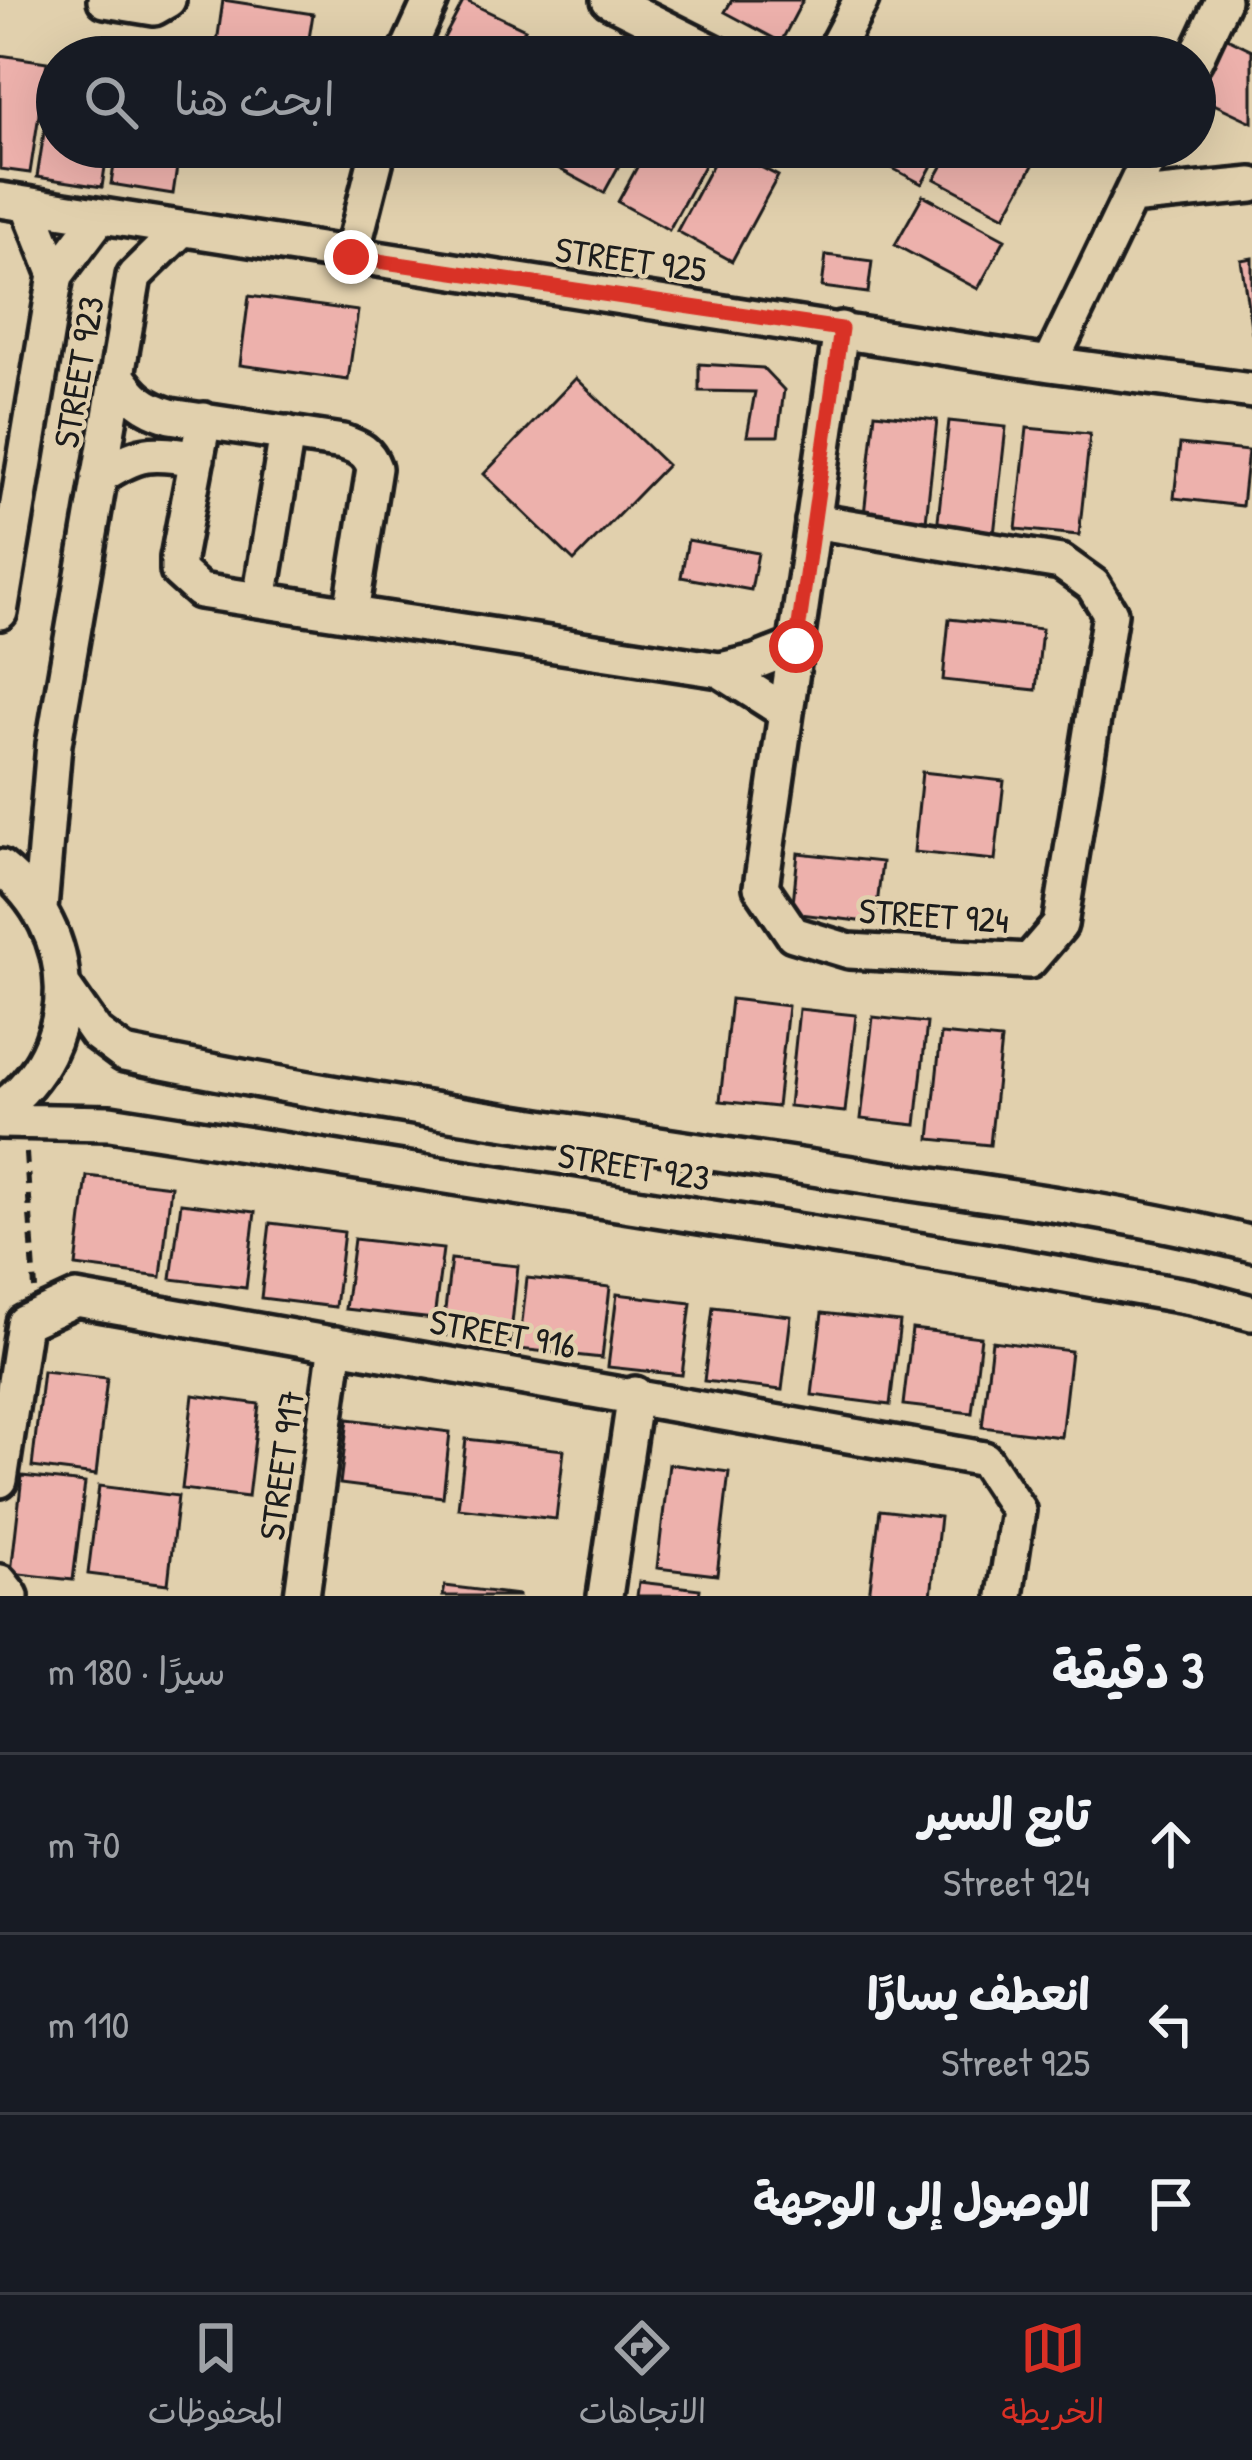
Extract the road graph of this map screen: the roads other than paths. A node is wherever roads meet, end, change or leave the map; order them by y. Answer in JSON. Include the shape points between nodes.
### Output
{"nodes":[{"id":1,"x":105,"y":0,"type":"edge"},
{"id":2,"x":168,"y":0,"type":"edge"},
{"id":3,"x":431,"y":0,"type":"edge"},
{"id":4,"x":609,"y":0,"type":"edge"},
{"id":5,"x":861,"y":0,"type":"edge"},
{"id":6,"x":1223,"y":0,"type":"edge"},
{"id":7,"x":415,"y":36,"type":"edge"},
{"id":8,"x":681,"y":36,"type":"edge"},
{"id":9,"x":842,"y":36,"type":"edge"},
{"id":10,"x":1206,"y":36,"type":"edge"},
{"id":11,"x":374,"y":168,"type":"edge"},
{"id":12,"x":1144,"y":168,"type":"edge"},
{"id":13,"x":1252,"y":184,"type":"edge"},
{"id":14,"x":1130,"y":197,"type":"junction"},
{"id":15,"x":14,"y":202,"type":"edge"},
{"id":16,"x":99,"y":218,"type":"junction"},
{"id":17,"x":180,"y":231,"type":"junction"},
{"id":18,"x":351,"y":257,"type":"junction"},
{"id":19,"x":56,"y":275,"type":"junction"},
{"id":20,"x":134,"y":276,"type":"junction"},
{"id":21,"x":841,"y":329,"type":"junction"},
{"id":22,"x":1050,"y":364,"type":"junction"},
{"id":23,"x":117,"y":375,"type":"junction"},
{"id":24,"x":1252,"y":391,"type":"edge"},
{"id":25,"x":204,"y":420,"type":"junction"},
{"id":26,"x":286,"y":434,"type":"junction"},
{"id":27,"x":197,"y":459,"type":"junction"},
{"id":28,"x":99,"y":477,"type":"junction"},
{"id":29,"x":813,"y":521,"type":"junction"},
{"id":30,"x":260,"y":600,"type":"junction"},
{"id":31,"x":0,"y":612,"type":"edge"},
{"id":32,"x":351,"y":613,"type":"junction"},
{"id":33,"x":796,"y":646,"type":"junction"},
{"id":34,"x":720,"y":670,"type":"junction"},
{"id":35,"x":786,"y":712,"type":"junction"},
{"id":36,"x":0,"y":867,"type":"edge"},
{"id":37,"x":40,"y":908,"type":"junction"},
{"id":38,"x":63,"y":986,"type":"junction"},
{"id":39,"x":8,"y":1118,"type":"edge"},
{"id":40,"x":1252,"y":1244,"type":"edge"},
{"id":41,"x":1252,"y":1313,"type":"edge"},
{"id":42,"x":337,"y":1344,"type":"junction"},
{"id":43,"x":635,"y":1394,"type":"junction"},
{"id":44,"x":0,"y":1480,"type":"edge"},
{"id":45,"x":0,"y":1582,"type":"edge"},
{"id":46,"x":10,"y":1596,"type":"edge"},
{"id":47,"x":302,"y":1596,"type":"edge"},
{"id":48,"x":605,"y":1596,"type":"edge"},
{"id":49,"x":1005,"y":1596,"type":"edge"}],
"edges":[{"from":1,"to":2,"type":"street","via":[[154,8]]},
{"from":3,"to":7,"type":"street"},
{"from":4,"to":8,"type":"street"},
{"from":5,"to":9,"type":"street"},
{"from":6,"to":10,"type":"street"},
{"from":11,"to":18,"type":"street"},
{"from":12,"to":14,"type":"street"},
{"from":13,"to":14,"type":"street"},
{"from":14,"to":22,"type":"street"},
{"from":15,"to":16,"type":"street","name":"STREET 925"},
{"from":15,"to":19,"type":"street","name":"STREET 923"},
{"from":16,"to":17,"type":"street","name":"STREET 925"},
{"from":16,"to":19,"type":"street","name":"STREET 923"},
{"from":16,"to":20,"type":"street","name":"STREET 923"},
{"from":17,"to":18,"type":"street","name":"STREET 925"},
{"from":17,"to":20,"type":"street","name":"STREET 923"},
{"from":18,"to":21,"type":"street","name":"STREET 925"},
{"from":19,"to":31,"type":"street","name":"STREET 923"},
{"from":20,"to":23,"type":"street","name":"STREET 923"},
{"from":21,"to":22,"type":"street","name":"STREET 925"},
{"from":21,"to":29,"type":"street","name":"STREET 924"},
{"from":22,"to":24,"type":"street","name":"STREET 925"},
{"from":23,"to":25,"type":"street","via":[[147,409]]},
{"from":23,"to":28,"type":"street","name":"STREET 923"},
{"from":25,"to":26,"type":"street"},
{"from":25,"to":27,"type":"street"},
{"from":26,"to":30,"type":"street"},
{"from":26,"to":32,"type":"street","via":[[361,448],[374,468]]},
{"from":27,"to":28,"type":"street","via":[[146,453]]},
{"from":27,"to":30,"type":"street","via":[[178,571],[200,591]]},
{"from":28,"to":37,"type":"street","name":"STREET 923","via":[[54,744]]},
{"from":29,"to":33,"type":"street","name":"STREET 924"},
{"from":29,"to":35,"type":"street","name":"STREET 924","via":[[1061,562],[1093,585],[1110,613],[1060,925],[1029,961],[849,951],[794,934],[761,887]]},
{"from":30,"to":32,"type":"street"},
{"from":32,"to":34,"type":"street"},
{"from":33,"to":34,"type":"street"},
{"from":33,"to":35,"type":"street","name":"STREET 924"},
{"from":34,"to":35,"type":"street"},
{"from":36,"to":37,"type":"street"},
{"from":37,"to":38,"type":"street"},
{"from":38,"to":39,"type":"street","via":[[43,1064]]},
{"from":38,"to":40,"type":"street","name":"STREET 923","via":[[97,1033],[124,1054]]},
{"from":39,"to":41,"type":"street","name":"STREET 923","via":[[131,1127],[998,1263]]},
{"from":42,"to":43,"type":"street","name":"STREET 916"},
{"from":42,"to":44,"type":"street","name":"STREET 916","via":[[76,1299],[24,1323]]},
{"from":42,"to":47,"type":"street","name":"STREET 917"},
{"from":43,"to":48,"type":"street"},
{"from":43,"to":49,"type":"street","name":"STREET 916","via":[[984,1459],[1018,1510]]},
{"from":45,"to":46,"type":"street"}]}
